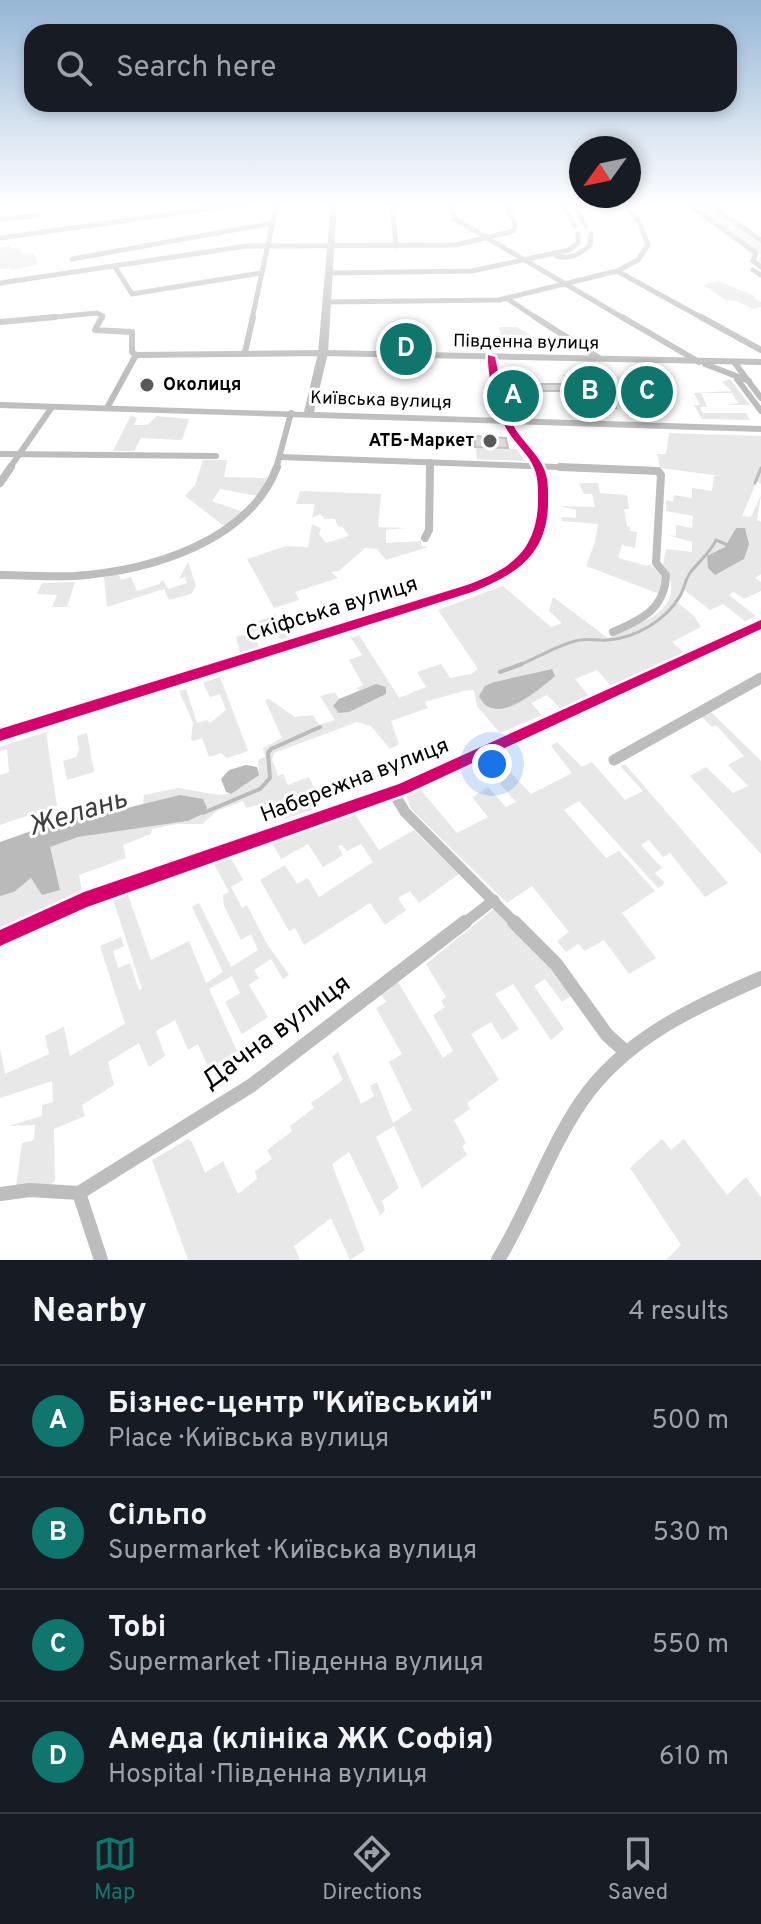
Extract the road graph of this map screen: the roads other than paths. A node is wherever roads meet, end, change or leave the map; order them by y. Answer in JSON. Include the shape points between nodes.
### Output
{"nodes":[{"id":1,"x":148,"y":262,"type":"edge"},
{"id":2,"x":264,"y":262,"type":"edge"},
{"id":3,"x":330,"y":262,"type":"edge"},
{"id":4,"x":522,"y":262,"type":"edge"},
{"id":5,"x":527,"y":262,"type":"edge"},
{"id":6,"x":635,"y":262,"type":"edge"},
{"id":7,"x":115,"y":267,"type":"junction"},
{"id":8,"x":753,"y":270,"type":"dead end"},
{"id":9,"x":617,"y":271,"type":"junction"},
{"id":10,"x":261,"y":273,"type":"junction"},
{"id":11,"x":329,"y":273,"type":"junction"},
{"id":12,"x":761,"y":275,"type":"edge"},
{"id":13,"x":0,"y":283,"type":"edge"},
{"id":14,"x":565,"y":284,"type":"junction"},
{"id":15,"x":506,"y":298,"type":"junction"},
{"id":16,"x":326,"y":302,"type":"junction"},
{"id":17,"x":0,"y":322,"type":"edge"},
{"id":18,"x":761,"y":350,"type":"edge"},
{"id":19,"x":245,"y":352,"type":"junction"},
{"id":20,"x":680,"y":352,"type":"junction"},
{"id":21,"x":323,"y":353,"type":"junction"},
{"id":22,"x":136,"y":355,"type":"junction"},
{"id":23,"x":491,"y":357,"type":"junction"},
{"id":24,"x":599,"y":358,"type":"junction"},
{"id":25,"x":663,"y":360,"type":"junction"},
{"id":26,"x":699,"y":362,"type":"junction"},
{"id":27,"x":734,"y":362,"type":"junction"},
{"id":28,"x":761,"y":362,"type":"edge"},
{"id":29,"x":727,"y":373,"type":"junction"},
{"id":30,"x":749,"y":381,"type":"junction"},
{"id":31,"x":761,"y":398,"type":"edge"},
{"id":32,"x":0,"y":405,"type":"edge"},
{"id":33,"x":52,"y":407,"type":"junction"},
{"id":34,"x":107,"y":408,"type":"junction"},
{"id":35,"x":761,"y":411,"type":"edge"},
{"id":36,"x":291,"y":413,"type":"junction"},
{"id":37,"x":308,"y":414,"type":"junction"},
{"id":38,"x":507,"y":421,"type":"junction"},
{"id":39,"x":761,"y":429,"type":"edge"},
{"id":40,"x":0,"y":454,"type":"edge"},
{"id":41,"x":19,"y":454,"type":"junction"},
{"id":42,"x":216,"y":456,"type":"dead end"},
{"id":43,"x":280,"y":457,"type":"junction"},
{"id":44,"x":430,"y":462,"type":"junction"},
{"id":45,"x":539,"y":466,"type":"junction"},
{"id":46,"x":0,"y":483,"type":"edge"},
{"id":47,"x":425,"y":538,"type":"dead end"},
{"id":48,"x":0,"y":575,"type":"edge"},
{"id":49,"x":761,"y":624,"type":"edge"},
{"id":50,"x":613,"y":632,"type":"dead end"},
{"id":51,"x":761,"y":678,"type":"edge"},
{"id":52,"x":0,"y":735,"type":"edge"},
{"id":53,"x":614,"y":760,"type":"dead end"},
{"id":54,"x":393,"y":792,"type":"junction"},
{"id":55,"x":494,"y":900,"type":"junction"},
{"id":56,"x":0,"y":938,"type":"edge"},
{"id":57,"x":761,"y":978,"type":"edge"},
{"id":58,"x":626,"y":1052,"type":"junction"},
{"id":59,"x":79,"y":1193,"type":"junction"},
{"id":60,"x":0,"y":1194,"type":"edge"},
{"id":61,"x":101,"y":1260,"type":"edge"},
{"id":62,"x":498,"y":1260,"type":"edge"}],
"edges":[{"from":1,"to":7,"type":"street"},
{"from":2,"to":10,"type":"street"},
{"from":3,"to":11,"type":"main road"},
{"from":4,"to":11,"type":"street","via":[[472,271]]},
{"from":5,"to":14,"type":"street"},
{"from":6,"to":9,"type":"street"},
{"from":7,"to":10,"type":"street","via":[[132,294]]},
{"from":7,"to":13,"type":"street"},
{"from":8,"to":12,"type":"street"},
{"from":9,"to":14,"type":"street"},
{"from":9,"to":18,"type":"street"},
{"from":10,"to":19,"type":"street"},
{"from":11,"to":16,"type":"main road"},
{"from":14,"to":15,"type":"street"},
{"from":14,"to":20,"type":"street"},
{"from":15,"to":16,"type":"street"},
{"from":15,"to":24,"type":"street"},
{"from":16,"to":21,"type":"main road"},
{"from":17,"to":22,"type":"street","via":[[97,313],[103,316],[95,330],[132,332]]},
{"from":19,"to":21,"type":"street","name":"Південна вулиця"},
{"from":19,"to":22,"type":"street","name":"Південна вулиця"},
{"from":20,"to":25,"type":"street","name":"Південна вулиця"},
{"from":20,"to":26,"type":"street"},
{"from":21,"to":23,"type":"street","name":"Південна вулиця"},
{"from":21,"to":37,"type":"main road"},
{"from":22,"to":34,"type":"street"},
{"from":23,"to":24,"type":"street","name":"Південна вулиця"},
{"from":23,"to":38,"type":"street"},
{"from":24,"to":25,"type":"street","name":"Південна вулиця"},
{"from":25,"to":26,"type":"street","name":"Південна вулиця"},
{"from":26,"to":27,"type":"street","name":"Південна вулиця"},
{"from":26,"to":29,"type":"street"},
{"from":27,"to":28,"type":"street","name":"Південна вулиця"},
{"from":27,"to":30,"type":"street"},
{"from":29,"to":30,"type":"street"},
{"from":29,"to":35,"type":"street"},
{"from":30,"to":31,"type":"street"},
{"from":32,"to":33,"type":"main road","name":"Київська вулиця"},
{"from":33,"to":34,"type":"main road","name":"Київська вулиця"},
{"from":33,"to":41,"type":"street"},
{"from":34,"to":36,"type":"main road","name":"Київська вулиця"},
{"from":36,"to":37,"type":"main road","name":"Київська вулиця"},
{"from":36,"to":43,"type":"street"},
{"from":37,"to":38,"type":"main road","name":"Київська вулиця"},
{"from":38,"to":39,"type":"main road","name":"Київська вулиця"},
{"from":38,"to":45,"type":"street","via":[[517,442]]},
{"from":40,"to":41,"type":"street"},
{"from":41,"to":42,"type":"street"},
{"from":41,"to":46,"type":"street"},
{"from":43,"to":44,"type":"street"},
{"from":43,"to":48,"type":"street","via":[[272,482],[250,513],[196,545],[85,575]]},
{"from":44,"to":45,"type":"street"},
{"from":44,"to":47,"type":"street"},
{"from":45,"to":50,"type":"street","via":[[661,475],[656,563],[666,575],[664,600],[647,617]]},
{"from":45,"to":52,"type":"street","name":"Скіфська вулиця","via":[[543,514],[537,541],[516,565],[489,582]]},
{"from":49,"to":54,"type":"street","name":"Набережна вулиця"},
{"from":51,"to":53,"type":"street"},
{"from":54,"to":55,"type":"street","via":[[405,812]]},
{"from":54,"to":56,"type":"street","name":"Набережна вулиця","via":[[84,900]]},
{"from":55,"to":58,"type":"street","via":[[556,964],[607,1035]]},
{"from":55,"to":59,"type":"street","name":"Дачна вулиця","via":[[252,1085]]},
{"from":57,"to":58,"type":"street","via":[[676,1017]]},
{"from":58,"to":62,"type":"street","via":[[582,1101]]},
{"from":59,"to":60,"type":"street"},
{"from":59,"to":61,"type":"street"}]}
